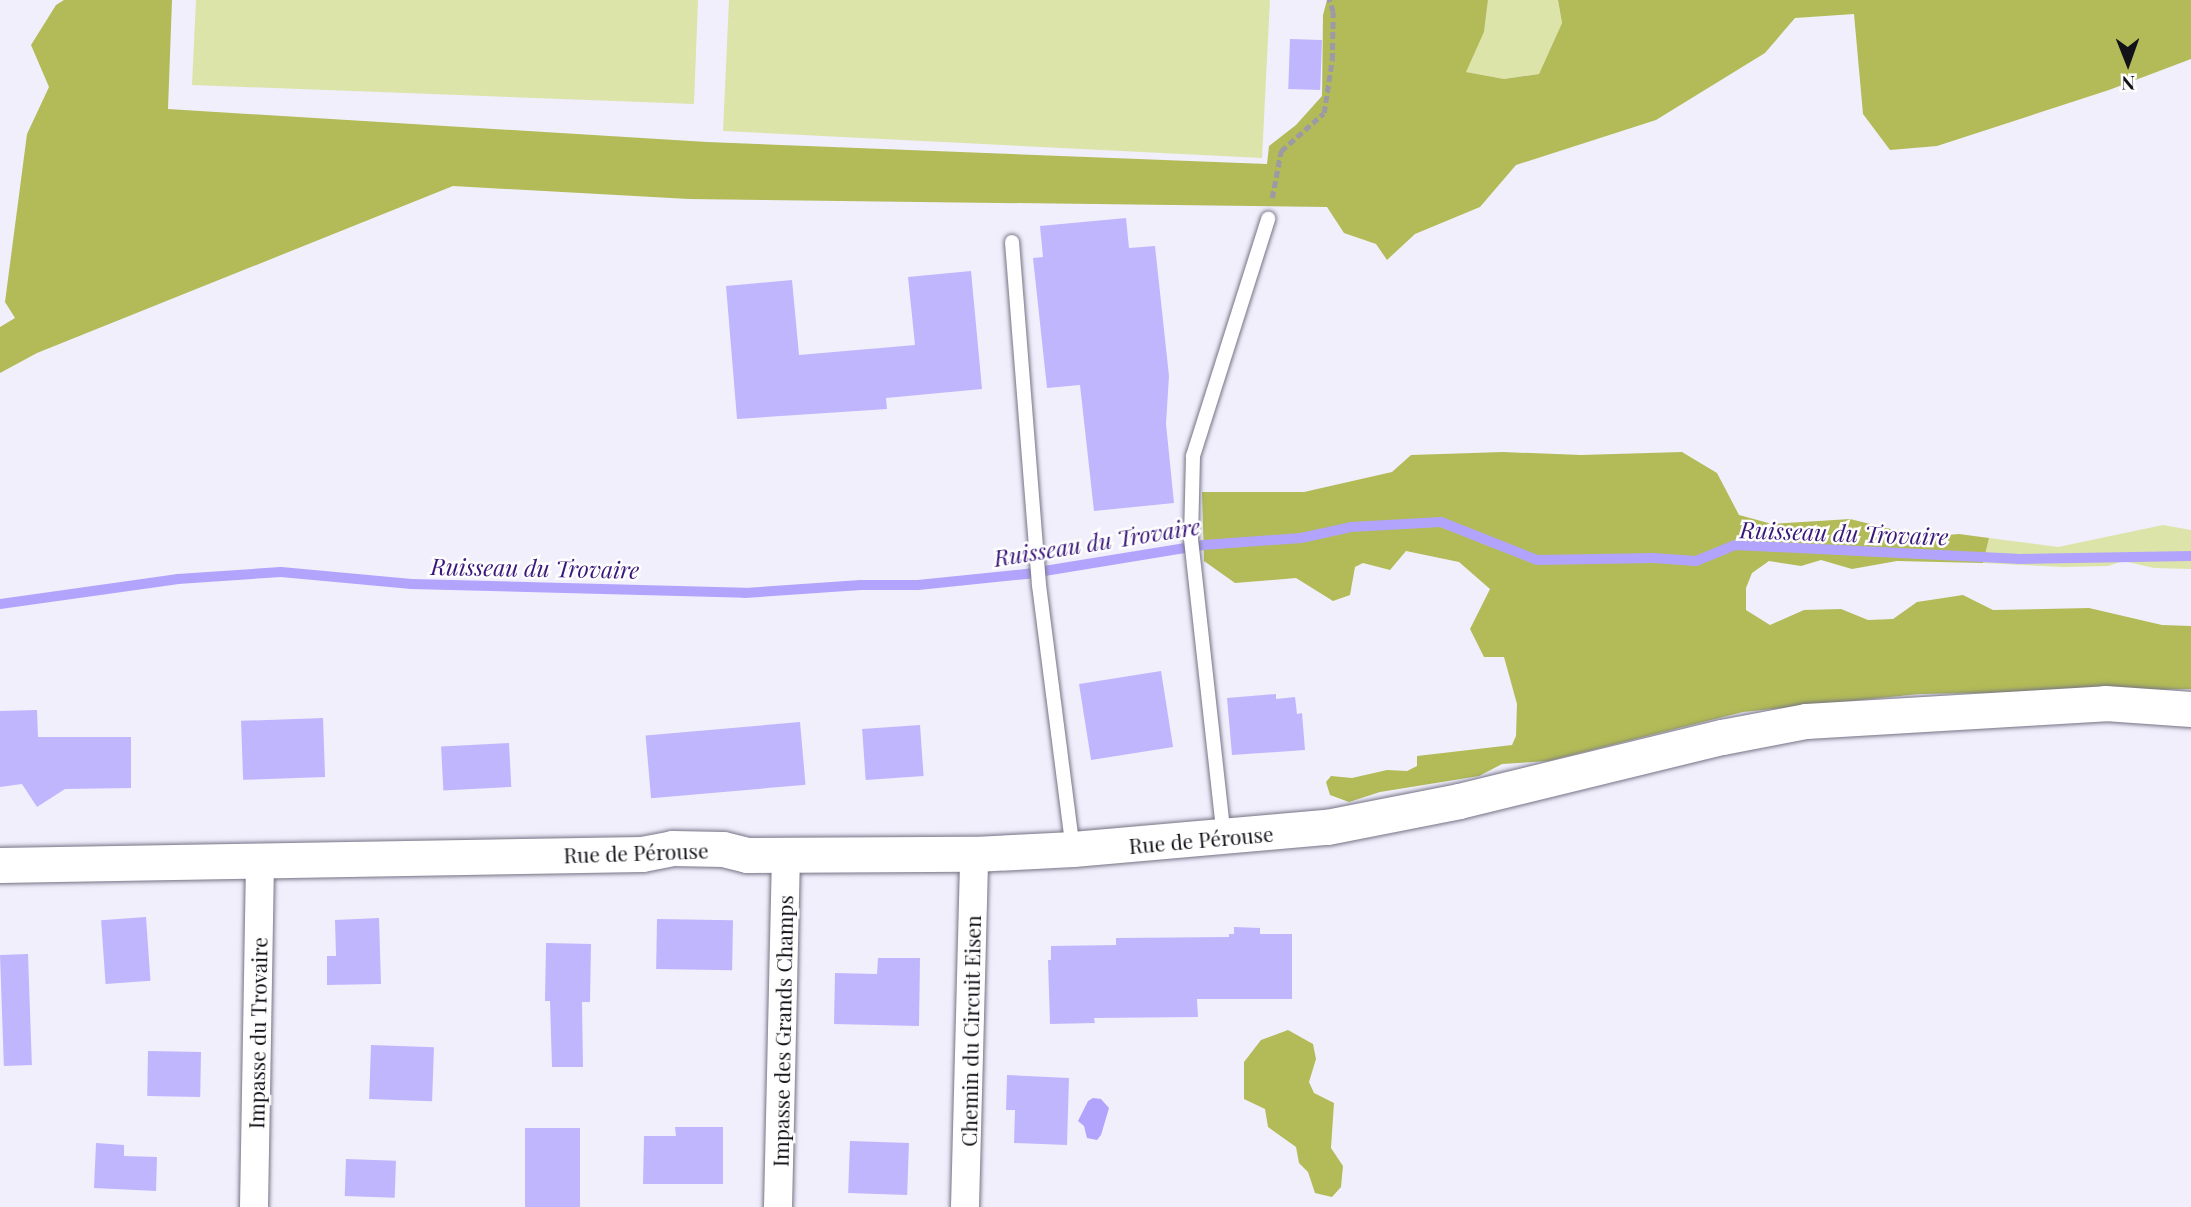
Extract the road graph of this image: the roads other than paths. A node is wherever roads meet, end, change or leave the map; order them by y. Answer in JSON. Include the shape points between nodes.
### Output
{"nodes":[{"id":1,"x":1268,"y":219,"type":"road end"},
{"id":2,"x":1012,"y":242,"type":"dead end"},
{"id":3,"x":2191,"y":709,"type":"edge"},
{"id":4,"x":1223,"y":838,"type":"junction"},
{"id":5,"x":1073,"y":849,"type":"junction"},
{"id":6,"x":974,"y":854,"type":"junction"},
{"id":7,"x":786,"y":855,"type":"junction"},
{"id":8,"x":260,"y":859,"type":"junction"},
{"id":9,"x":0,"y":864,"type":"edge"},
{"id":10,"x":254,"y":1207,"type":"edge"},
{"id":11,"x":778,"y":1207,"type":"edge"},
{"id":12,"x":965,"y":1207,"type":"edge"}],
"edges":[{"from":1,"to":4,"type":"lane","via":[[1193,456],[1192,555]]},
{"from":2,"to":5,"type":"lane","via":[[1039,585]]},
{"from":3,"to":4,"type":"street","name":"Rue de Pérouse","via":[[2105,703],[1807,721],[1459,801],[1313,829]]},
{"from":4,"to":5,"type":"street","name":"Rue de Pérouse"},
{"from":5,"to":6,"type":"street","name":"Rue de Pérouse"},
{"from":6,"to":7,"type":"street","name":"Rue de Pérouse"},
{"from":6,"to":12,"type":"street","name":"Chemin du Circuit Eisen"},
{"from":7,"to":8,"type":"street","name":"Rue de Pérouse","via":[[672,848],[639,855]]},
{"from":7,"to":11,"type":"street","name":"Impasse des Grands Champs"},
{"from":8,"to":9,"type":"street","name":"Rue de Pérouse"},
{"from":8,"to":10,"type":"street","name":"Impasse du Trovaire"}]}
